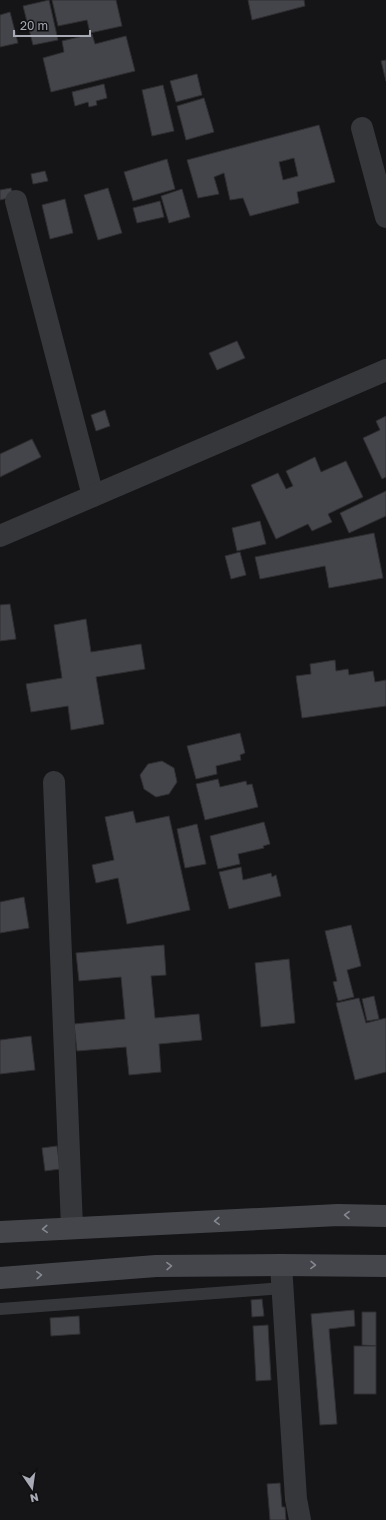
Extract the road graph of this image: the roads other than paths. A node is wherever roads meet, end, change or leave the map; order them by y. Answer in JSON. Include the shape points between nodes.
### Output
{"nodes":[{"id":1,"x":362,"y":128,"type":"dead end"},
{"id":2,"x":16,"y":201,"type":"dead end"},
{"id":3,"x":386,"y":217,"type":"edge"},
{"id":4,"x":386,"y":370,"type":"edge"},
{"id":5,"x":93,"y":496,"type":"junction"},
{"id":6,"x":0,"y":536,"type":"edge"},
{"id":7,"x":54,"y":782,"type":"dead end"},
{"id":8,"x":386,"y":1216,"type":"edge"},
{"id":9,"x":72,"y":1227,"type":"junction"},
{"id":10,"x":0,"y":1232,"type":"edge"},
{"id":11,"x":281,"y":1265,"type":"junction"},
{"id":12,"x":386,"y":1266,"type":"edge"},
{"id":13,"x":0,"y":1278,"type":"edge"},
{"id":14,"x":283,"y":1288,"type":"junction"},
{"id":15,"x":0,"y":1309,"type":"edge"},
{"id":16,"x":300,"y":1520,"type":"edge"}],
"edges":[{"from":1,"to":3,"type":"street"},
{"from":2,"to":5,"type":"street"},
{"from":4,"to":5,"type":"street"},
{"from":5,"to":6,"type":"street"},
{"from":7,"to":9,"type":"street"},
{"from":8,"to":9,"type":"main road","one_way":true,"via":[[338,1215]]},
{"from":9,"to":10,"type":"main road","one_way":true},
{"from":11,"to":12,"type":"main road","one_way":true},
{"from":13,"to":11,"type":"main road","one_way":true,"via":[[156,1266]]},
{"from":11,"to":14,"type":"street"},
{"from":14,"to":15,"type":"lane"},
{"from":14,"to":16,"type":"street","via":[[296,1499]]}]}
